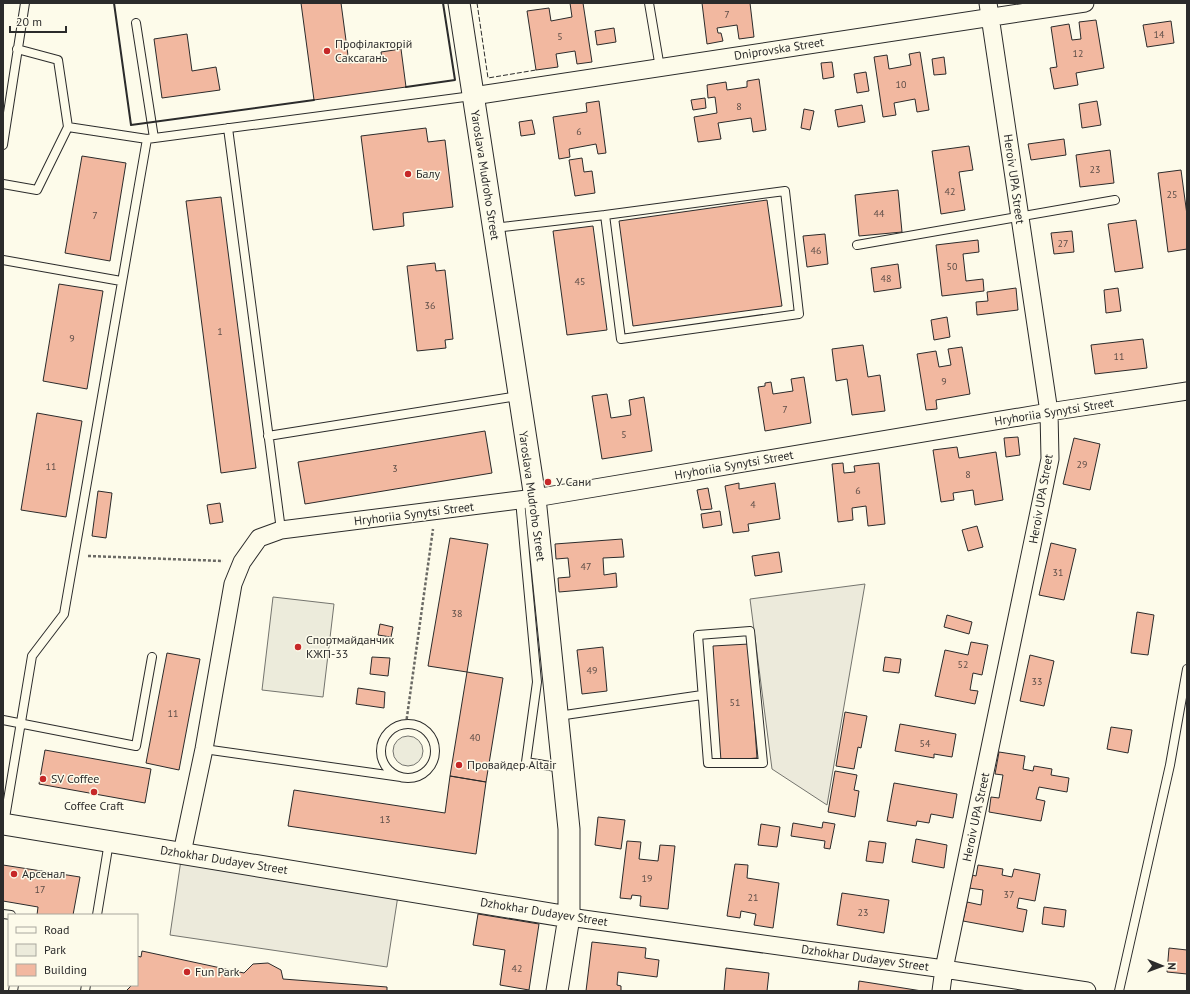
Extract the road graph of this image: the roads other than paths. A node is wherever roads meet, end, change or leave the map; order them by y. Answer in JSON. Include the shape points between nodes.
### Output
{"nodes":[{"id":1,"x":24,"y":3,"type":"edge"},
{"id":2,"x":459,"y":3,"type":"edge"},
{"id":3,"x":649,"y":3,"type":"edge"},
{"id":4,"x":1085,"y":3,"type":"edge"},
{"id":5,"x":989,"y":10,"type":"edge"},
{"id":6,"x":136,"y":23,"type":"dead end"},
{"id":7,"x":16,"y":49,"type":"junction"},
{"id":8,"x":660,"y":68,"type":"junction"},
{"id":9,"x":473,"y":96,"type":"junction"},
{"id":10,"x":68,"y":127,"type":"junction"},
{"id":11,"x":228,"y":128,"type":"junction"},
{"id":12,"x":151,"y":138,"type":"junction"},
{"id":13,"x":3,"y":145,"type":"edge"},
{"id":14,"x":3,"y":184,"type":"edge"},
{"id":15,"x":1115,"y":200,"type":"dead end"},
{"id":16,"x":605,"y":215,"type":"junction"},
{"id":17,"x":1019,"y":216,"type":"junction"},
{"id":18,"x":493,"y":228,"type":"junction"},
{"id":19,"x":857,"y":245,"type":"dead end"},
{"id":20,"x":3,"y":260,"type":"edge"},
{"id":21,"x":121,"y":281,"type":"junction"},
{"id":22,"x":1187,"y":391,"type":"edge"},
{"id":23,"x":518,"y":396,"type":"junction"},
{"id":24,"x":1049,"y":412,"type":"junction"},
{"id":25,"x":268,"y":436,"type":"junction"},
{"id":26,"x":527,"y":499,"type":"junction"},
{"id":27,"x":281,"y":530,"type":"junction"},
{"id":28,"x":152,"y":658,"type":"dead end"},
{"id":29,"x":1187,"y":669,"type":"edge"},
{"id":30,"x":702,"y":695,"type":"junction"},
{"id":31,"x":557,"y":716,"type":"junction"},
{"id":32,"x":3,"y":720,"type":"edge"},
{"id":33,"x":21,"y":724,"type":"junction"},
{"id":34,"x":204,"y":749,"type":"junction"},
{"id":35,"x":562,"y":769,"type":"junction"},
{"id":36,"x":401,"y":777,"type":"junction"},
{"id":37,"x":4,"y":824,"type":"edge"},
{"id":38,"x":109,"y":841,"type":"junction"},
{"id":39,"x":182,"y":854,"type":"junction"},
{"id":40,"x":97,"y":914,"type":"edge"},
{"id":41,"x":569,"y":917,"type":"junction"},
{"id":42,"x":944,"y":969,"type":"junction"},
{"id":43,"x":557,"y":991,"type":"edge"},
{"id":44,"x":941,"y":991,"type":"edge"},
{"id":45,"x":1087,"y":991,"type":"edge"},
{"id":46,"x":1119,"y":991,"type":"edge"}],
"edges":[{"from":1,"to":7,"type":"lane"},
{"from":2,"to":9,"type":"street","name":"Yaroslava Mudroho Street"},
{"from":3,"to":8,"type":"lane"},
{"from":4,"to":5,"type":"street","name":"Dniprovska Street"},
{"from":5,"to":8,"type":"street","name":"Dniprovska Street"},
{"from":5,"to":17,"type":"street","name":"Heroiv UPA Street"},
{"from":6,"to":12,"type":"lane"},
{"from":7,"to":10,"type":"lane","via":[[58,60]]},
{"from":7,"to":13,"type":"lane"},
{"from":8,"to":9,"type":"street","name":"Dniprovska Street"},
{"from":9,"to":11,"type":"lane"},
{"from":9,"to":18,"type":"street","name":"Yaroslava Mudroho Street"},
{"from":10,"to":12,"type":"lane"},
{"from":10,"to":14,"type":"lane","via":[[37,190]]},
{"from":11,"to":12,"type":"lane"},
{"from":11,"to":25,"type":"lane"},
{"from":12,"to":21,"type":"lane"},
{"from":15,"to":17,"type":"lane"},
{"from":16,"to":16,"type":"lane","via":[[621,339],[799,314],[784,191]]},
{"from":16,"to":18,"type":"lane"},
{"from":17,"to":19,"type":"lane"},
{"from":17,"to":24,"type":"street","name":"Heroiv UPA Street"},
{"from":18,"to":23,"type":"street","name":"Yaroslava Mudroho Street"},
{"from":20,"to":21,"type":"lane"},
{"from":21,"to":33,"type":"lane","via":[[64,614],[32,656]]},
{"from":22,"to":24,"type":"street","name":"Hryhoriia Synytsi Street"},
{"from":23,"to":25,"type":"lane"},
{"from":23,"to":26,"type":"street","name":"Yaroslava Mudroho Street"},
{"from":24,"to":26,"type":"street","name":"Hryhoriia Synytsi Street"},
{"from":24,"to":42,"type":"street","name":"Heroiv UPA Street","via":[[1050,459]]},
{"from":25,"to":27,"type":"lane"},
{"from":26,"to":27,"type":"street","name":"Hryhoriia Synytsi Street"},
{"from":26,"to":31,"type":"street","name":"Yaroslava Mudroho Street"},
{"from":26,"to":35,"type":"lane","via":[[537,682],[526,762]]},
{"from":27,"to":34,"type":"street","name":"Hryhoriia Synytsi Street","via":[[260,538],[242,562],[233,584]]},
{"from":28,"to":33,"type":"lane","via":[[136,746]]},
{"from":29,"to":46,"type":"lane","via":[[1170,765]]},
{"from":30,"to":30,"type":"lane","via":[[698,635],[750,631],[763,763],[708,763]]},
{"from":30,"to":31,"type":"lane"},
{"from":31,"to":35,"type":"street","name":"Yaroslava Mudroho Street"},
{"from":32,"to":33,"type":"lane"},
{"from":33,"to":37,"type":"lane"},
{"from":34,"to":36,"type":"lane"},
{"from":34,"to":39,"type":"street","name":"Hryhoriia Synytsi Street"},
{"from":35,"to":41,"type":"street","name":"Yaroslava Mudroho Street","via":[[569,829]]},
{"from":36,"to":36,"type":"lane","via":[[419,776],[429,768],[434,756],[434,744],[428,733],[418,726],[399,725],[388,732],[382,742],[381,755],[385,766]]},
{"from":37,"to":38,"type":"street","name":"Dzhokhar Dudayev Street"},
{"from":38,"to":39,"type":"street","name":"Dzhokhar Dudayev Street"},
{"from":38,"to":40,"type":"lane"},
{"from":39,"to":41,"type":"street","name":"Dzhokhar Dudayev Street"},
{"from":41,"to":42,"type":"street","name":"Dzhokhar Dudayev Street"},
{"from":41,"to":43,"type":"street","name":"Yaroslava Mudroho Street"},
{"from":42,"to":44,"type":"street","name":"Heroiv UPA Street"},
{"from":42,"to":45,"type":"street","name":"Dzhokhar Dudayev Street"}]}
